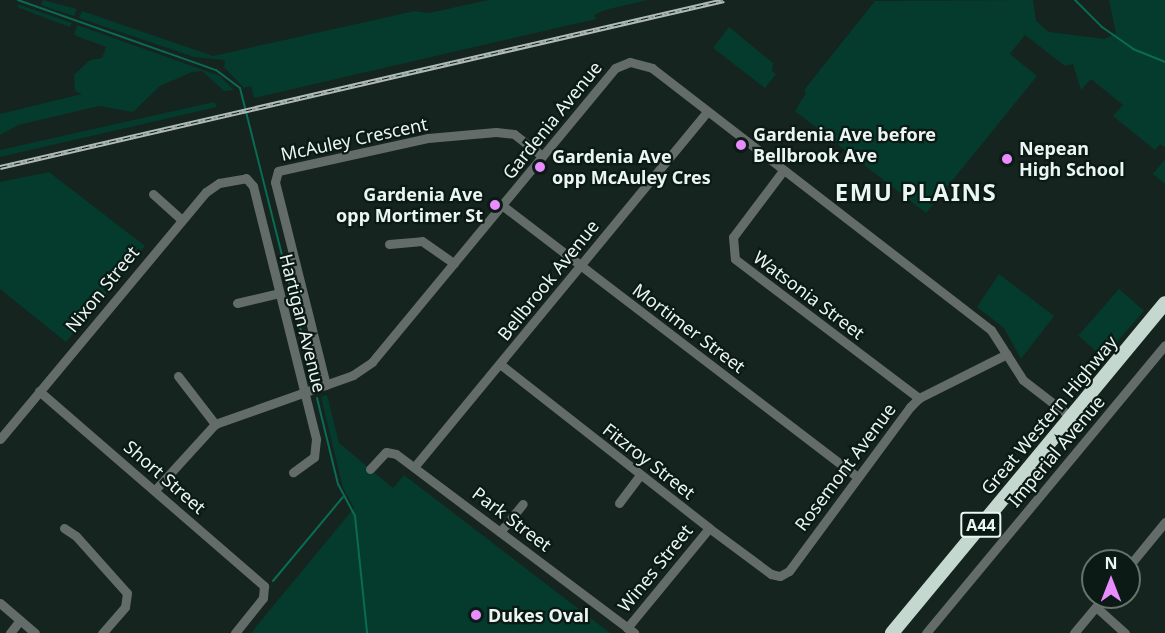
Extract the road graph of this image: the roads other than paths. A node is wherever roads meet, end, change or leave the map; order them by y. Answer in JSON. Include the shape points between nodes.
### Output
{"nodes":[{"id":1,"x":706,"y":113,"type":"junction"},
{"id":2,"x":542,"y":156,"type":"junction"},
{"id":3,"x":782,"y":171,"type":"junction"},
{"id":4,"x":242,"y":178,"type":"joint"},
{"id":5,"x":153,"y":194,"type":"dead end"},
{"id":6,"x":503,"y":206,"type":"junction"},
{"id":7,"x":181,"y":219,"type":"junction"},
{"id":8,"x":389,"y":244,"type":"dead end"},
{"id":9,"x":454,"y":263,"type":"junction"},
{"id":10,"x":580,"y":266,"type":"junction"},
{"id":11,"x":279,"y":293,"type":"junction"},
{"id":12,"x":237,"y":303,"type":"dead end"},
{"id":13,"x":1165,"y":303,"type":"edge"},
{"id":14,"x":1165,"y":345,"type":"edge"},
{"id":15,"x":1008,"y":354,"type":"junction"},
{"id":16,"x":500,"y":364,"type":"junction"},
{"id":17,"x":178,"y":376,"type":"dead end"},
{"id":18,"x":326,"y":385,"type":"junction"},
{"id":19,"x":39,"y":392,"type":"junction"},
{"id":20,"x":303,"y":392,"type":"junction"},
{"id":21,"x":919,"y":399,"type":"junction"},
{"id":22,"x":1071,"y":417,"type":"junction"},
{"id":23,"x":214,"y":424,"type":"junction"},
{"id":24,"x":0,"y":439,"type":"edge"},
{"id":25,"x":414,"y":466,"type":"junction"},
{"id":26,"x":370,"y":469,"type":"dead end"},
{"id":27,"x":293,"y":472,"type":"dead end"},
{"id":28,"x":640,"y":476,"type":"junction"},
{"id":29,"x":856,"y":476,"type":"junction"},
{"id":30,"x":155,"y":490,"type":"junction"},
{"id":31,"x":619,"y":503,"type":"dead end"},
{"id":32,"x":523,"y":504,"type":"dead end"},
{"id":33,"x":1165,"y":522,"type":"edge"},
{"id":34,"x":64,"y":528,"type":"dead end"},
{"id":35,"x":709,"y":528,"type":"junction"},
{"id":36,"x":500,"y":531,"type":"junction"},
{"id":37,"x":1141,"y":551,"type":"edge"},
{"id":38,"x":782,"y":576,"type":"joint"},
{"id":39,"x":0,"y":603,"type":"edge"},
{"id":40,"x":1095,"y":609,"type":"edge"},
{"id":41,"x":1097,"y":609,"type":"edge"},
{"id":42,"x":20,"y":621,"type":"junction"},
{"id":43,"x":630,"y":631,"type":"edge"},
{"id":44,"x":10,"y":633,"type":"edge"},
{"id":45,"x":35,"y":633,"type":"edge"},
{"id":46,"x":102,"y":633,"type":"edge"},
{"id":47,"x":235,"y":633,"type":"edge"},
{"id":48,"x":892,"y":633,"type":"edge"},
{"id":49,"x":926,"y":633,"type":"edge"},
{"id":50,"x":1074,"y":633,"type":"edge"},
{"id":51,"x":1125,"y":633,"type":"edge"}],
"edges":[{"from":1,"to":2,"type":"street","name":"Gardenia Avenue","via":[[652,68],[626,62],[615,68]]},
{"from":1,"to":3,"type":"street","name":"Gardenia Avenue"},
{"from":1,"to":10,"type":"street","name":"Bellbrook Avenue"},
{"from":2,"to":6,"type":"street","name":"Gardenia Avenue"},
{"from":2,"to":18,"type":"street","name":"McAuley Crescent","via":[[517,136],[495,132],[428,138],[278,171],[275,182]]},
{"from":3,"to":15,"type":"street","name":"Gardenia Avenue","via":[[991,330]]},
{"from":3,"to":21,"type":"street","name":"Watsonia Street","via":[[733,237],[735,259]]},
{"from":4,"to":7,"type":"street","name":"Nixon Street","via":[[214,186]]},
{"from":4,"to":11,"type":"street","name":"Hartigan Avenue","via":[[253,186]]},
{"from":5,"to":7,"type":"street"},
{"from":6,"to":9,"type":"street","name":"Gardenia Avenue"},
{"from":6,"to":10,"type":"street","name":"Mortimer Street"},
{"from":7,"to":19,"type":"street","name":"Nixon Street"},
{"from":8,"to":9,"type":"street","via":[[422,241]]},
{"from":9,"to":18,"type":"street","name":"Gardenia Avenue","via":[[372,362],[353,375]]},
{"from":10,"to":16,"type":"street","name":"Bellbrook Avenue"},
{"from":10,"to":29,"type":"street","name":"Mortimer Street"},
{"from":11,"to":12,"type":"street"},
{"from":11,"to":20,"type":"street","name":"Hartigan Avenue"},
{"from":13,"to":22,"type":"highway","name":"Great Western Highway","number":"A44"},
{"from":14,"to":49,"type":"street","name":"Imperial Avenue"},
{"from":15,"to":21,"type":"street","name":"Rosemont Avenue"},
{"from":15,"to":22,"type":"street","name":"Gardenia Avenue","via":[[1028,384]]},
{"from":16,"to":25,"type":"street","name":"Bellbrook Avenue"},
{"from":16,"to":28,"type":"street","name":"Fitzroy Street"},
{"from":17,"to":23,"type":"street"},
{"from":18,"to":20,"type":"street","name":"Gardenia Avenue"},
{"from":19,"to":24,"type":"street","name":"Nixon Street"},
{"from":19,"to":30,"type":"street","name":"Short Street"},
{"from":20,"to":23,"type":"street","name":"Gardenia Avenue"},
{"from":20,"to":27,"type":"street","name":"Hartigan Avenue","via":[[317,448],[309,462]]},
{"from":21,"to":29,"type":"street","name":"Rosemont Avenue"},
{"from":22,"to":48,"type":"highway","name":"Great Western Highway","number":"A44"},
{"from":23,"to":30,"type":"street","name":"Gardenia Avenue"},
{"from":25,"to":26,"type":"street","name":"Park Street","via":[[388,452]]},
{"from":25,"to":36,"type":"street","name":"Park Street"},
{"from":28,"to":31,"type":"street"},
{"from":28,"to":35,"type":"street","name":"Fitzroy Street"},
{"from":29,"to":38,"type":"street","name":"Rosemont Avenue"},
{"from":30,"to":47,"type":"street","name":"Short Street","via":[[266,590]]},
{"from":32,"to":36,"type":"street"},
{"from":33,"to":37,"type":"street"},
{"from":34,"to":46,"type":"street","via":[[76,536],[127,593],[125,607]]},
{"from":35,"to":38,"type":"street","name":"Fitzroy Street","via":[[771,574]]},
{"from":35,"to":43,"type":"street","name":"Wines Street"},
{"from":36,"to":43,"type":"street","name":"Park Street"},
{"from":39,"to":42,"type":"street"},
{"from":40,"to":50,"type":"street"},
{"from":41,"to":51,"type":"street"},
{"from":42,"to":44,"type":"street"},
{"from":42,"to":45,"type":"street"}]}
